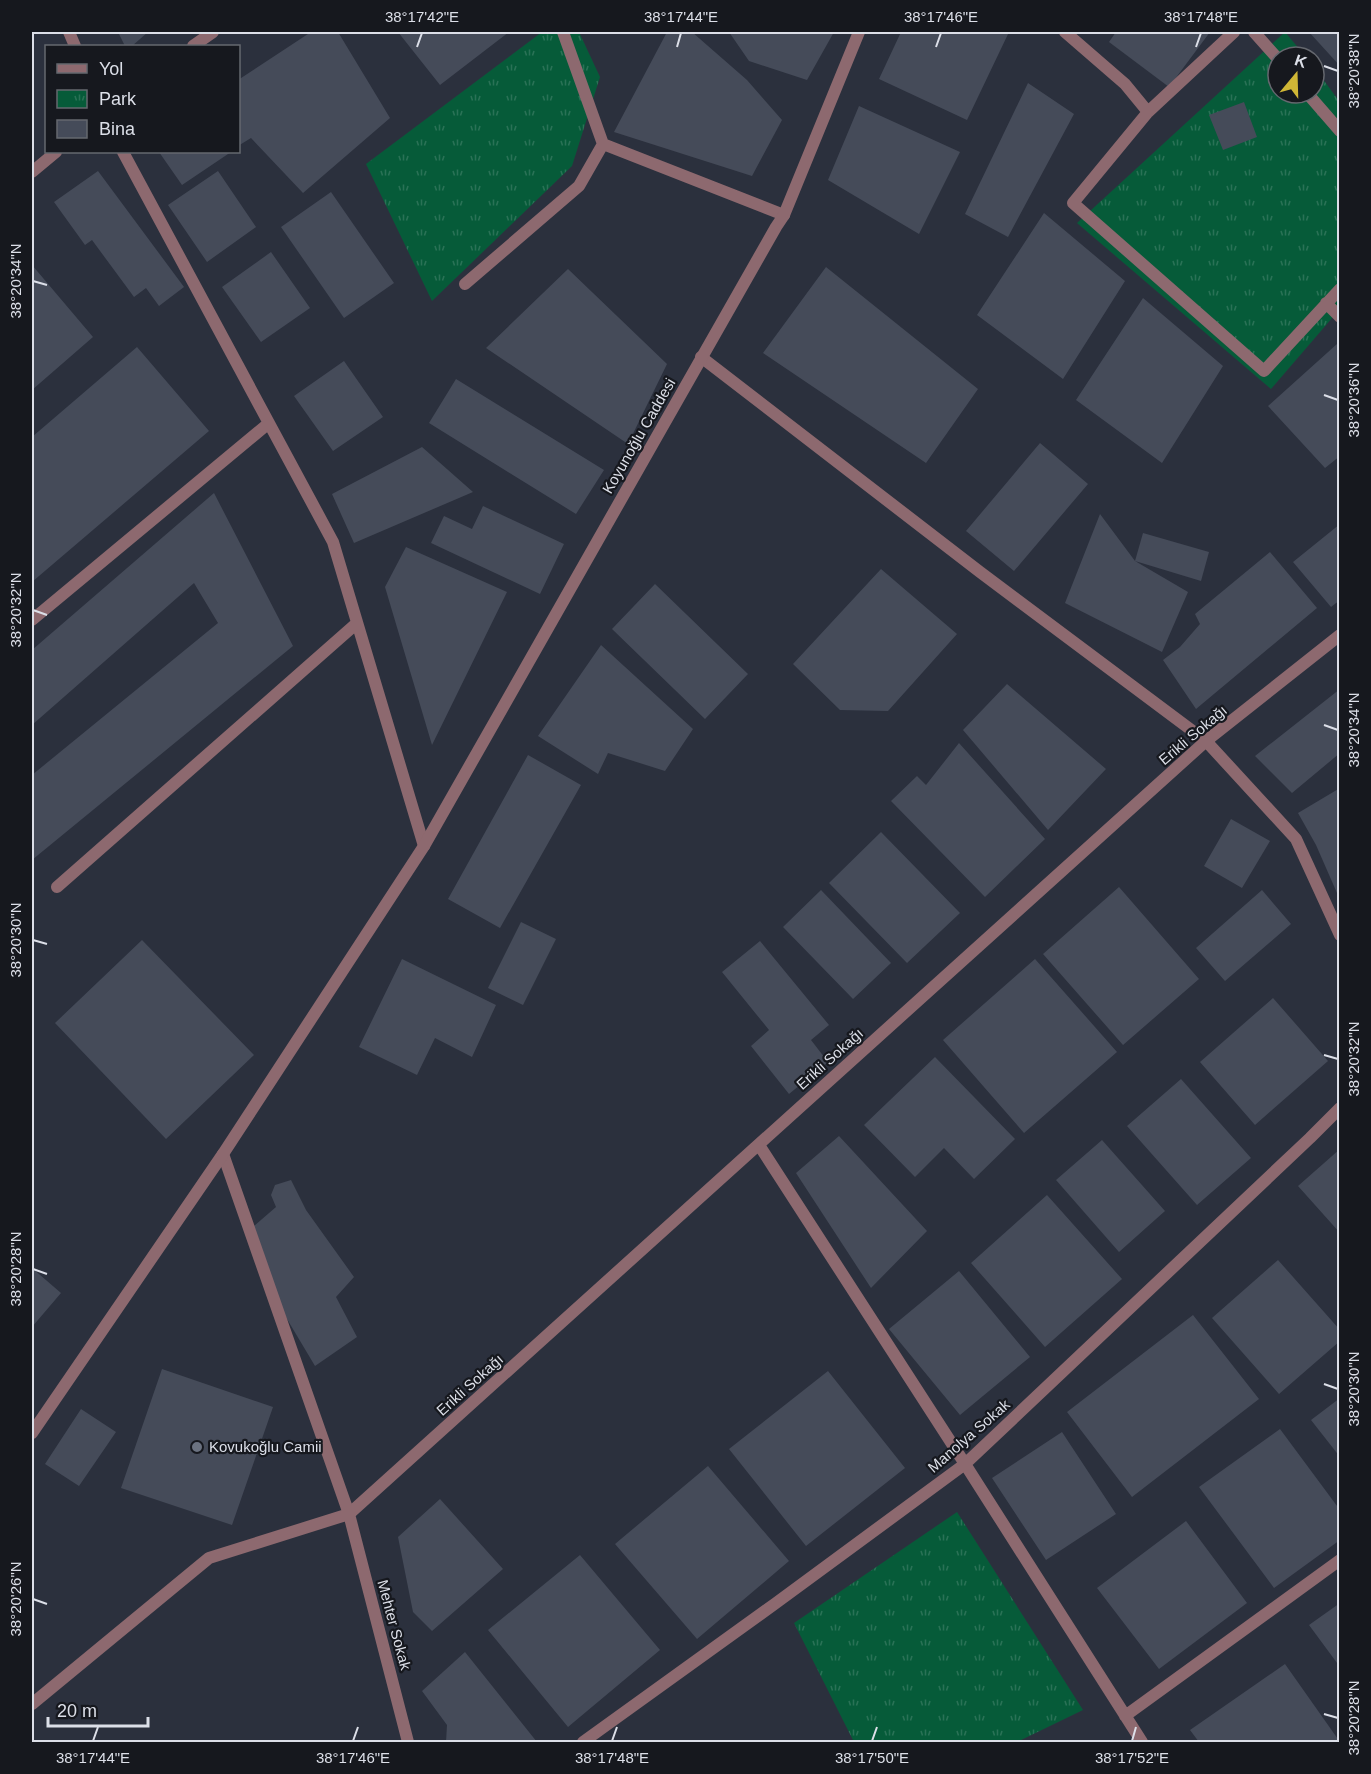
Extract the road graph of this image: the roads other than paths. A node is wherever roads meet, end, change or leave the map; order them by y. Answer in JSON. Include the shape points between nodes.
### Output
{"nodes":[{"id":1,"x":213,"y":32,"type":"edge"},
{"id":2,"x":563,"y":32,"type":"edge"},
{"id":3,"x":860,"y":32,"type":"edge"},
{"id":4,"x":1065,"y":32,"type":"edge"},
{"id":5,"x":1234,"y":32,"type":"edge"},
{"id":6,"x":1254,"y":32,"type":"edge"},
{"id":7,"x":194,"y":45,"type":"edge"},
{"id":8,"x":1266,"y":46,"type":"edge"},
{"id":9,"x":1317,"y":105,"type":"edge"},
{"id":10,"x":1148,"y":112,"type":"junction"},
{"id":11,"x":1340,"y":131,"type":"edge"},
{"id":12,"x":603,"y":144,"type":"junction"},
{"id":13,"x":55,"y":153,"type":"edge"},
{"id":14,"x":124,"y":153,"type":"edge"},
{"id":15,"x":32,"y":172,"type":"edge"},
{"id":16,"x":784,"y":215,"type":"junction"},
{"id":17,"x":465,"y":284,"type":"dead end"},
{"id":18,"x":1340,"y":289,"type":"edge"},
{"id":19,"x":1326,"y":303,"type":"junction"},
{"id":20,"x":1340,"y":317,"type":"edge"},
{"id":21,"x":701,"y":357,"type":"junction"},
{"id":22,"x":269,"y":423,"type":"junction"},
{"id":23,"x":32,"y":620,"type":"edge"},
{"id":24,"x":357,"y":623,"type":"junction"},
{"id":25,"x":1340,"y":636,"type":"edge"},
{"id":26,"x":1206,"y":741,"type":"junction"},
{"id":27,"x":424,"y":846,"type":"junction"},
{"id":28,"x":57,"y":886,"type":"dead end"},
{"id":29,"x":1340,"y":934,"type":"edge"},
{"id":30,"x":1340,"y":1108,"type":"edge"},
{"id":31,"x":759,"y":1145,"type":"junction"},
{"id":32,"x":223,"y":1154,"type":"junction"},
{"id":33,"x":32,"y":1433,"type":"edge"},
{"id":34,"x":965,"y":1464,"type":"junction"},
{"id":35,"x":349,"y":1514,"type":"junction"},
{"id":36,"x":1340,"y":1560,"type":"edge"},
{"id":37,"x":32,"y":1704,"type":"edge"},
{"id":38,"x":1125,"y":1716,"type":"junction"},
{"id":39,"x":407,"y":1737,"type":"edge"},
{"id":40,"x":396,"y":1743,"type":"edge"},
{"id":41,"x":583,"y":1743,"type":"edge"},
{"id":42,"x":1142,"y":1743,"type":"edge"}],
"edges":[{"from":1,"to":7,"type":"street"},
{"from":2,"to":12,"type":"street"},
{"from":3,"to":16,"type":"street","name":"Koyunoğlu Caddesi"},
{"from":4,"to":10,"type":"street","via":[[1125,84]]},
{"from":5,"to":10,"type":"street"},
{"from":6,"to":8,"type":"street"},
{"from":9,"to":11,"type":"street"},
{"from":10,"to":19,"type":"street","via":[[1073,203],[1264,371]]},
{"from":12,"to":16,"type":"street"},
{"from":12,"to":17,"type":"street","via":[[579,186]]},
{"from":13,"to":15,"type":"street"},
{"from":14,"to":22,"type":"street"},
{"from":16,"to":21,"type":"street","name":"Koyunoğlu Caddesi"},
{"from":18,"to":19,"type":"street"},
{"from":19,"to":20,"type":"street"},
{"from":21,"to":26,"type":"street"},
{"from":21,"to":27,"type":"street","name":"Koyunoğlu Caddesi"},
{"from":22,"to":23,"type":"street"},
{"from":22,"to":24,"type":"street","via":[[333,542]]},
{"from":24,"to":27,"type":"street"},
{"from":24,"to":28,"type":"street"},
{"from":25,"to":26,"type":"street","name":"Erikli Sokağı"},
{"from":26,"to":29,"type":"street","via":[[1296,839]]},
{"from":26,"to":31,"type":"street","name":"Erikli Sokağı"},
{"from":27,"to":32,"type":"street","name":"Koyunoğlu Caddesi"},
{"from":30,"to":34,"type":"street","name":"Manolya Sokak"},
{"from":31,"to":34,"type":"street"},
{"from":31,"to":35,"type":"street","name":"Erikli Sokağı"},
{"from":32,"to":33,"type":"street","name":"Koyunoğlu Caddesi"},
{"from":32,"to":35,"type":"street","name":"Mehter Sokak"},
{"from":34,"to":38,"type":"street"},
{"from":34,"to":41,"type":"street","name":"Manolya Sokak"},
{"from":35,"to":37,"type":"street","via":[[209,1558]]},
{"from":35,"to":39,"type":"street","name":"Mehter Sokak"},
{"from":36,"to":38,"type":"street"},
{"from":38,"to":42,"type":"street"},
{"from":39,"to":40,"type":"street"}]}
